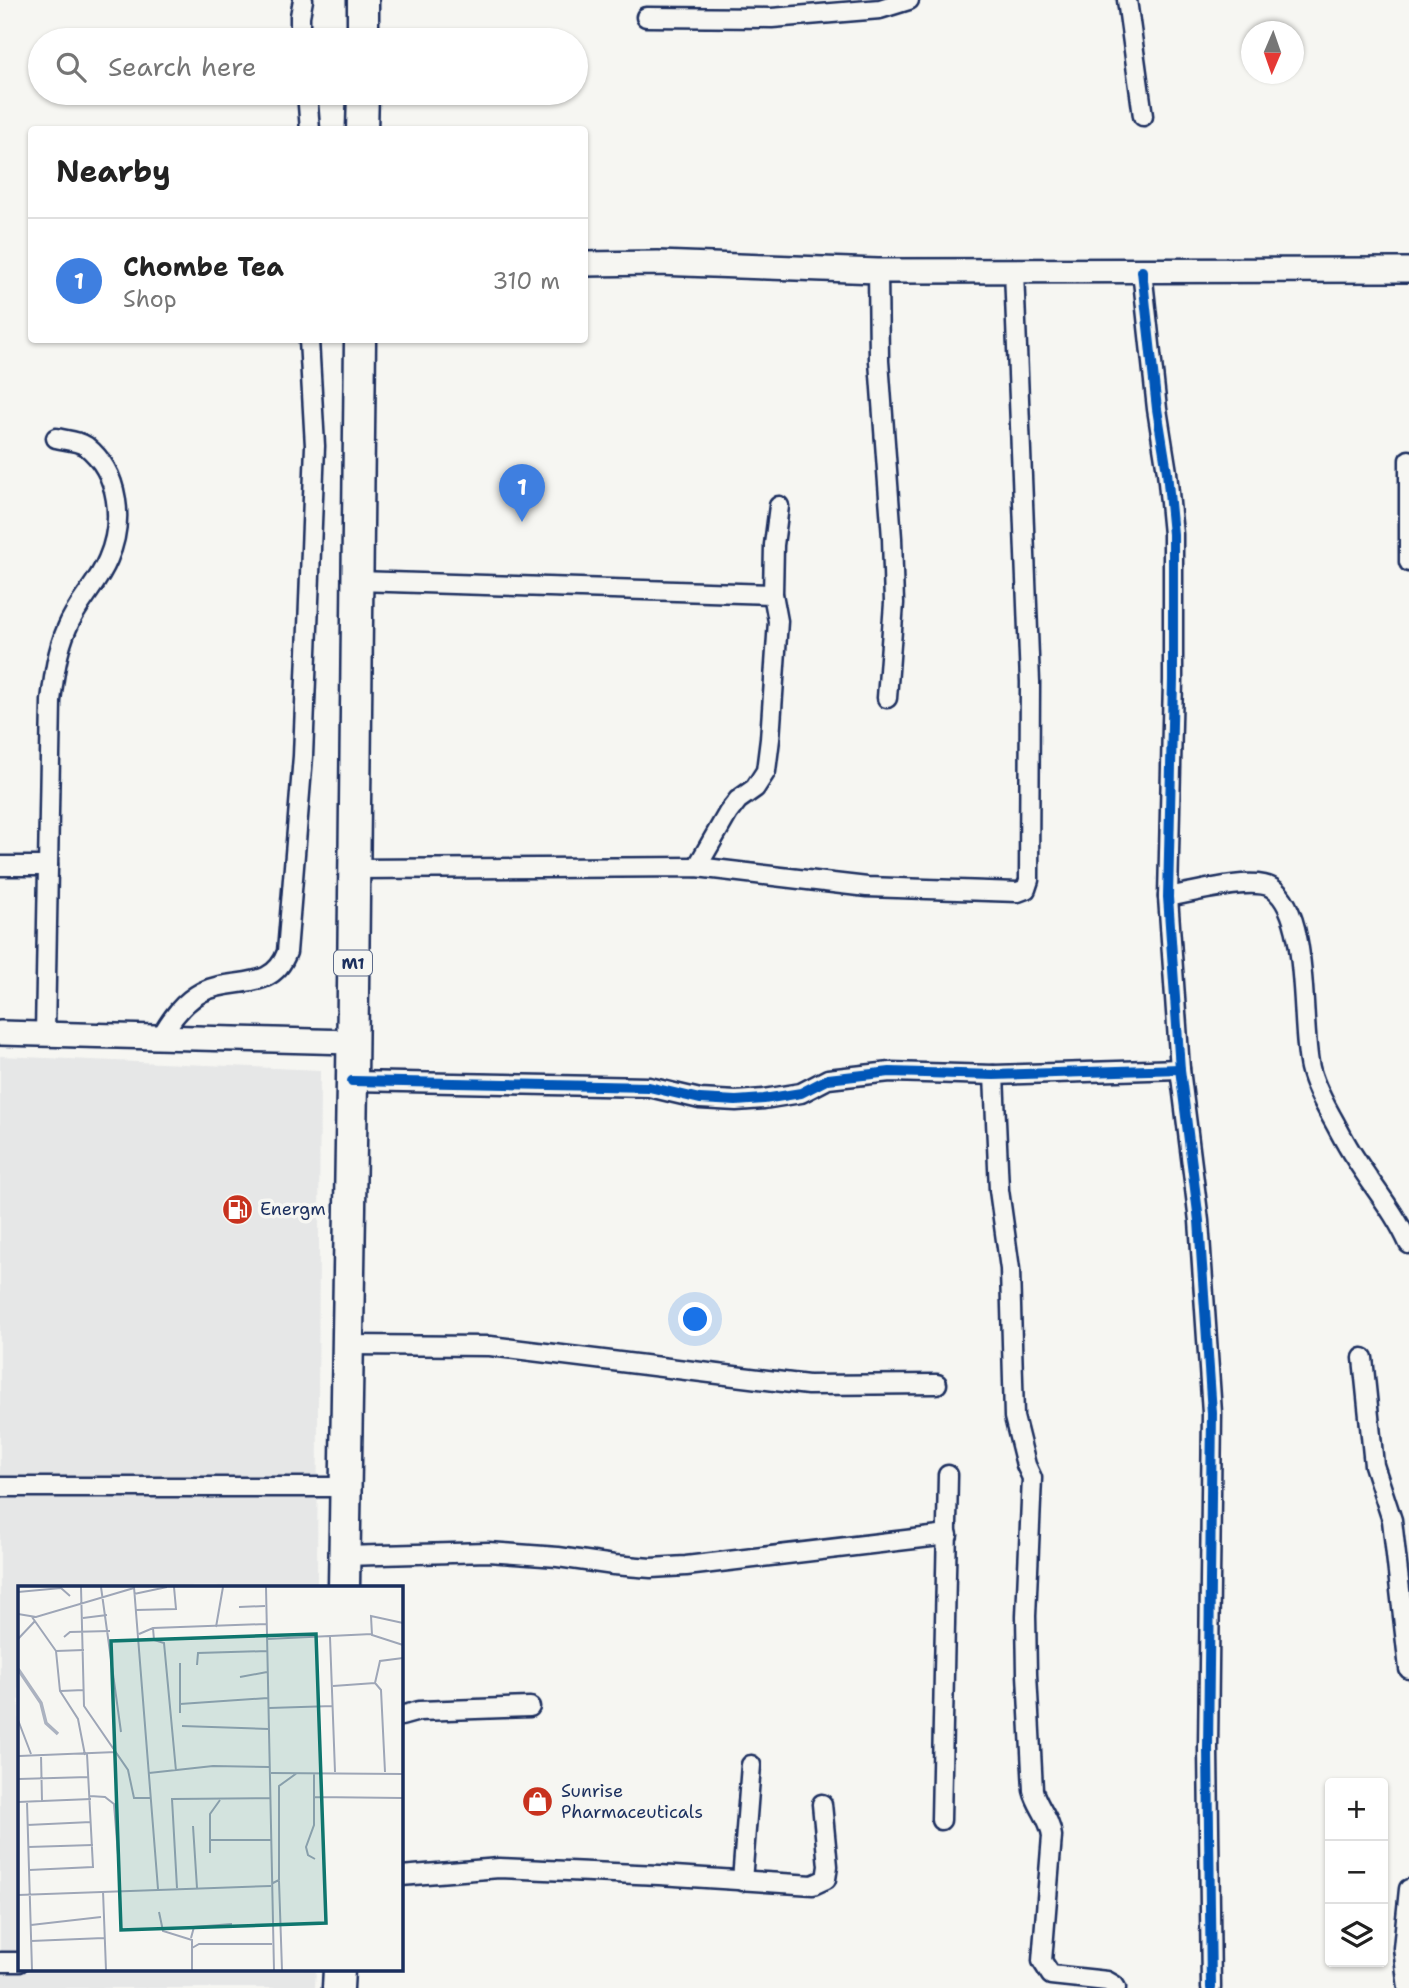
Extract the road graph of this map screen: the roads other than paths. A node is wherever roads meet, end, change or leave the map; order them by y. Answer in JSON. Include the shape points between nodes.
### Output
{"nodes":[{"id":1,"x":303,"y":0,"type":"edge"},
{"id":2,"x":349,"y":0,"type":"edge"},
{"id":3,"x":363,"y":0,"type":"edge"},
{"id":4,"x":909,"y":0,"type":"edge"},
{"id":5,"x":1127,"y":0,"type":"edge"},
{"id":6,"x":646,"y":17,"type":"dead end"},
{"id":7,"x":300,"y":28,"type":"edge"},
{"id":8,"x":354,"y":28,"type":"edge"},
{"id":9,"x":363,"y":28,"type":"edge"},
{"id":10,"x":308,"y":105,"type":"edge"},
{"id":11,"x":363,"y":105,"type":"edge"},
{"id":12,"x":1143,"y":116,"type":"dead end"},
{"id":13,"x":310,"y":126,"type":"edge"},
{"id":14,"x":362,"y":126,"type":"edge"},
{"id":15,"x":588,"y":264,"type":"edge"},
{"id":16,"x":1409,"y":270,"type":"edge"},
{"id":17,"x":878,"y":271,"type":"junction"},
{"id":18,"x":1014,"y":271,"type":"junction"},
{"id":19,"x":1142,"y":271,"type":"junction"},
{"id":20,"x":309,"y":343,"type":"edge"},
{"id":21,"x":360,"y":343,"type":"edge"},
{"id":22,"x":55,"y":438,"type":"dead end"},
{"id":23,"x":1409,"y":460,"type":"edge"},
{"id":24,"x":779,"y":506,"type":"dead end"},
{"id":25,"x":1409,"y":562,"type":"edge"},
{"id":26,"x":357,"y":581,"type":"junction"},
{"id":27,"x":773,"y":594,"type":"junction"},
{"id":28,"x":887,"y":698,"type":"dead end"},
{"id":29,"x":0,"y":866,"type":"edge"},
{"id":30,"x":48,"y":866,"type":"junction"},
{"id":31,"x":697,"y":867,"type":"junction"},
{"id":32,"x":353,"y":869,"type":"junction"},
{"id":33,"x":1168,"y":897,"type":"junction"},
{"id":34,"x":0,"y":1033,"type":"edge"},
{"id":35,"x":45,"y":1034,"type":"junction"},
{"id":36,"x":161,"y":1037,"type":"junction"},
{"id":37,"x":352,"y":1042,"type":"junction"},
{"id":38,"x":1180,"y":1069,"type":"junction"},
{"id":39,"x":994,"y":1075,"type":"junction"},
{"id":40,"x":352,"y":1081,"type":"junction"},
{"id":41,"x":1404,"y":1223,"type":"edge"},
{"id":42,"x":1409,"y":1244,"type":"edge"},
{"id":43,"x":346,"y":1345,"type":"junction"},
{"id":44,"x":1363,"y":1357,"type":"dead end"},
{"id":45,"x":937,"y":1384,"type":"dead end"},
{"id":46,"x":948,"y":1475,"type":"dead end"},
{"id":47,"x":0,"y":1487,"type":"edge"},
{"id":48,"x":345,"y":1487,"type":"junction"},
{"id":49,"x":948,"y":1535,"type":"junction"},
{"id":50,"x":344,"y":1556,"type":"junction"},
{"id":51,"x":344,"y":1586,"type":"edge"},
{"id":52,"x":1409,"y":1669,"type":"edge"},
{"id":53,"x":530,"y":1707,"type":"dead end"},
{"id":54,"x":402,"y":1716,"type":"edge"},
{"id":55,"x":751,"y":1765,"type":"dead end"},
{"id":56,"x":822,"y":1804,"type":"dead end"},
{"id":57,"x":941,"y":1820,"type":"dead end"},
{"id":58,"x":402,"y":1876,"type":"edge"},
{"id":59,"x":742,"y":1881,"type":"junction"},
{"id":60,"x":1409,"y":1888,"type":"edge"},
{"id":61,"x":0,"y":1962,"type":"edge"},
{"id":62,"x":18,"y":1962,"type":"edge"},
{"id":63,"x":339,"y":1970,"type":"edge"},
{"id":64,"x":338,"y":1988,"type":"edge"},
{"id":65,"x":1116,"y":1988,"type":"edge"},
{"id":66,"x":1212,"y":1988,"type":"edge"},
{"id":67,"x":1408,"y":1988,"type":"edge"}],
"edges":[{"from":1,"to":7,"type":"street"},
{"from":2,"to":8,"type":"street"},
{"from":3,"to":9,"type":"highway"},
{"from":4,"to":6,"type":"street","via":[[880,9],[772,18]]},
{"from":5,"to":12,"type":"street"},
{"from":10,"to":13,"type":"street"},
{"from":11,"to":14,"type":"highway"},
{"from":15,"to":17,"type":"street"},
{"from":16,"to":19,"type":"street"},
{"from":17,"to":18,"type":"street"},
{"from":17,"to":28,"type":"street","via":[[894,604]]},
{"from":18,"to":19,"type":"street"},
{"from":18,"to":31,"type":"street","via":[[1030,682],[1026,889],[866,887]]},
{"from":19,"to":33,"type":"street","via":[[1173,534]]},
{"from":20,"to":36,"type":"street","via":[[315,446],[303,756],[287,952],[282,966],[272,974],[201,992],[172,1018]]},
{"from":21,"to":26,"type":"highway","number":"M1"},
{"from":22,"to":30,"type":"street","via":[[85,444],[109,471],[117,526],[108,560],[65,631],[54,672]]},
{"from":23,"to":25,"type":"street"},
{"from":24,"to":27,"type":"street"},
{"from":26,"to":27,"type":"street"},
{"from":26,"to":32,"type":"highway","number":"M1"},
{"from":27,"to":31,"type":"street","via":[[778,621],[766,771],[728,813]]},
{"from":29,"to":30,"type":"street"},
{"from":30,"to":35,"type":"street"},
{"from":31,"to":32,"type":"street"},
{"from":32,"to":37,"type":"highway","number":"M1"},
{"from":33,"to":38,"type":"street"},
{"from":33,"to":41,"type":"street","via":[[1250,882],[1271,887],[1285,901],[1300,951],[1310,1068],[1319,1094],[1354,1157]]},
{"from":34,"to":35,"type":"street"},
{"from":35,"to":36,"type":"street"},
{"from":36,"to":37,"type":"street"},
{"from":37,"to":40,"type":"highway","number":"M1"},
{"from":38,"to":39,"type":"street"},
{"from":38,"to":66,"type":"street","via":[[1199,1221],[1212,1413],[1208,1749]]},
{"from":39,"to":40,"type":"street","via":[[851,1075],[828,1079],[801,1093],[736,1101],[700,1099],[649,1087]]},
{"from":39,"to":65,"type":"street","via":[[999,1190],[1010,1269],[1014,1417],[1032,1478],[1026,1616],[1033,1790],[1052,1836],[1042,1961],[1051,1975],[1107,1981]]},
{"from":40,"to":43,"type":"highway","number":"M1"},
{"from":41,"to":42,"type":"street"},
{"from":43,"to":45,"type":"street","via":[[490,1346],[808,1385]]},
{"from":43,"to":48,"type":"highway","number":"M1"},
{"from":44,"to":52,"type":"street","via":[[1374,1465],[1392,1520]]},
{"from":46,"to":49,"type":"street"},
{"from":47,"to":48,"type":"street"},
{"from":48,"to":50,"type":"highway","number":"M1"},
{"from":49,"to":50,"type":"street","via":[[686,1566],[614,1565],[488,1552]]},
{"from":49,"to":57,"type":"street"},
{"from":50,"to":51,"type":"highway","number":"M1"},
{"from":53,"to":54,"type":"street","via":[[419,1711]]},
{"from":55,"to":59,"type":"street"},
{"from":56,"to":59,"type":"street","via":[[826,1879],[813,1885]]},
{"from":58,"to":59,"type":"street","via":[[499,1868]]},
{"from":60,"to":67,"type":"street","via":[[1403,1948]]},
{"from":61,"to":62,"type":"street"},
{"from":63,"to":64,"type":"highway"}]}
